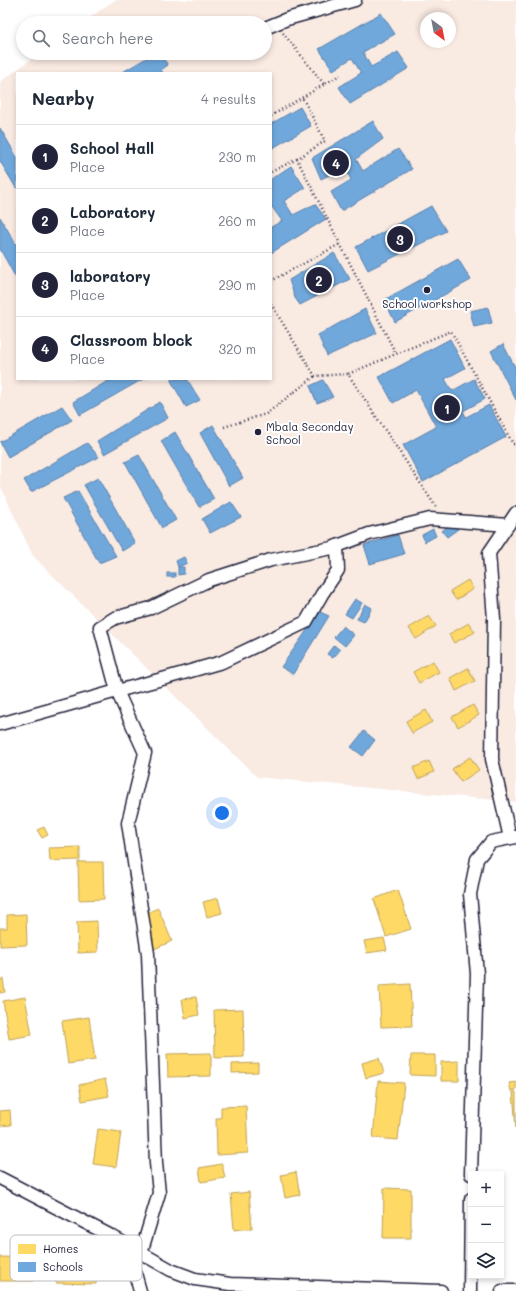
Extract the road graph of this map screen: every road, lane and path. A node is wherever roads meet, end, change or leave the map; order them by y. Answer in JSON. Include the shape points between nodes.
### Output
{"nodes":[{"id":1,"x":355,"y":0,"type":"edge"},
{"id":2,"x":272,"y":26,"type":"edge"},
{"id":3,"x":272,"y":27,"type":"edge"},
{"id":4,"x":340,"y":75,"type":"dead end"},
{"id":5,"x":324,"y":84,"type":"junction"},
{"id":6,"x":302,"y":98,"type":"junction"},
{"id":7,"x":272,"y":115,"type":"edge"},
{"id":8,"x":297,"y":159,"type":"junction"},
{"id":9,"x":272,"y":172,"type":"edge"},
{"id":10,"x":340,"y":244,"type":"junction"},
{"id":11,"x":272,"y":280,"type":"edge"},
{"id":12,"x":272,"y":306,"type":"edge"},
{"id":13,"x":396,"y":354,"type":"junction"},
{"id":14,"x":348,"y":374,"type":"junction"},
{"id":15,"x":315,"y":376,"type":"junction"},
{"id":16,"x":224,"y":427,"type":"dead end"},
{"id":17,"x":516,"y":444,"type":"edge"},
{"id":18,"x":437,"y":508,"type":"dead end"},
{"id":19,"x":516,"y":513,"type":"edge"},
{"id":20,"x":508,"y":525,"type":"junction"},
{"id":21,"x":336,"y":546,"type":"junction"},
{"id":22,"x":117,"y":691,"type":"junction"},
{"id":23,"x":0,"y":724,"type":"edge"},
{"id":24,"x":513,"y":837,"type":"edge"},
{"id":25,"x":471,"y":1171,"type":"edge"},
{"id":26,"x":0,"y":1178,"type":"edge"},
{"id":27,"x":471,"y":1207,"type":"edge"},
{"id":28,"x":109,"y":1235,"type":"edge"},
{"id":29,"x":142,"y":1250,"type":"edge"},
{"id":30,"x":142,"y":1254,"type":"edge"},
{"id":31,"x":137,"y":1281,"type":"edge"},
{"id":32,"x":140,"y":1291,"type":"edge"},
{"id":33,"x":441,"y":1291,"type":"edge"},
{"id":34,"x":470,"y":1291,"type":"edge"},
{"id":35,"x":502,"y":1291,"type":"edge"},
{"id":36,"x":516,"y":1291,"type":"edge"}],
"edges":[{"from":1,"to":2,"type":"street"},
{"from":3,"to":5,"type":"path"},
{"from":4,"to":5,"type":"path"},
{"from":5,"to":6,"type":"path"},
{"from":6,"to":7,"type":"path"},
{"from":6,"to":8,"type":"path","via":[[325,141]]},
{"from":8,"to":9,"type":"path"},
{"from":8,"to":10,"type":"path"},
{"from":10,"to":11,"type":"path"},
{"from":10,"to":13,"type":"path"},
{"from":12,"to":15,"type":"path"},
{"from":13,"to":14,"type":"path"},
{"from":13,"to":17,"type":"path","via":[[451,331],[513,444]]},
{"from":14,"to":15,"type":"path"},
{"from":14,"to":18,"type":"path"},
{"from":15,"to":16,"type":"path","via":[[266,414]]},
{"from":19,"to":20,"type":"street"},
{"from":20,"to":21,"type":"street","via":[[430,519],[369,534]]},
{"from":20,"to":24,"type":"street","via":[[489,553],[494,619],[492,759]]},
{"from":21,"to":22,"type":"street","via":[[338,570],[306,622],[222,662]]},
{"from":21,"to":22,"type":"street","via":[[271,560],[209,580],[151,608],[115,618],[100,627]]},
{"from":22,"to":23,"type":"street"},
{"from":22,"to":29,"type":"street","via":[[145,752],[128,823],[148,954],[159,1193]]},
{"from":24,"to":25,"type":"street","via":[[491,842],[477,859],[470,894],[477,974]]},
{"from":26,"to":28,"type":"street"},
{"from":27,"to":34,"type":"street"},
{"from":30,"to":33,"type":"street","via":[[171,1270],[194,1279],[230,1284]]},
{"from":31,"to":32,"type":"street"},
{"from":35,"to":36,"type":"street"}]}
